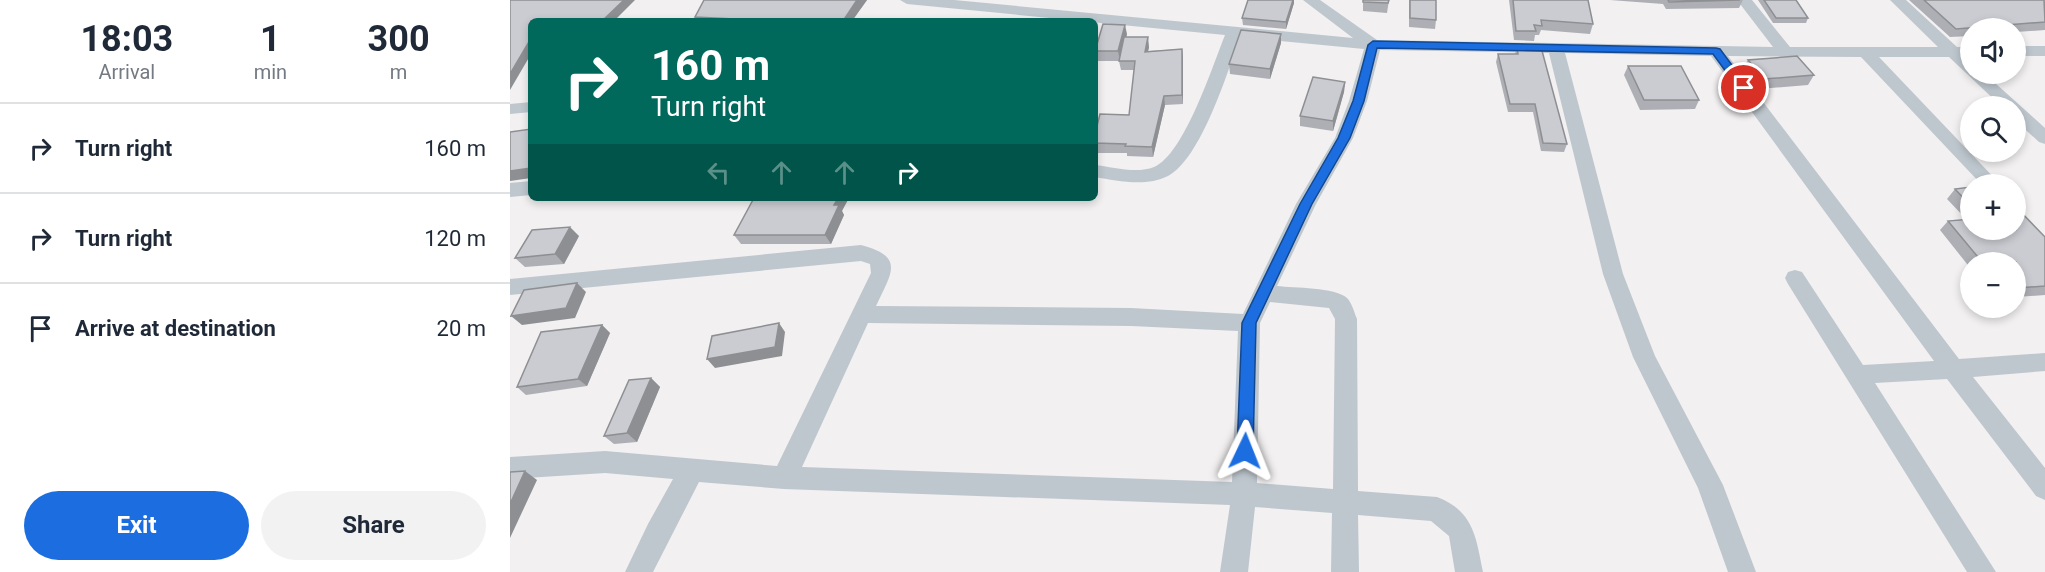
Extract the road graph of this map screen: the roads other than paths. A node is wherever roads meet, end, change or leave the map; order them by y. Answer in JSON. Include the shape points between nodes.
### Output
{"nodes":[{"id":1,"x":907,"y":0,"type":"edge"},
{"id":2,"x":1310,"y":0,"type":"edge"},
{"id":3,"x":1744,"y":0,"type":"edge"},
{"id":4,"x":1897,"y":0,"type":"edge"},
{"id":5,"x":1235,"y":30,"type":"junction"},
{"id":6,"x":1373,"y":45,"type":"junction"},
{"id":7,"x":1556,"y":48,"type":"junction"},
{"id":8,"x":1716,"y":51,"type":"junction"},
{"id":9,"x":2026,"y":51,"type":"edge"},
{"id":10,"x":2045,"y":51,"type":"edge"},
{"id":11,"x":1785,"y":52,"type":"junction"},
{"id":12,"x":1865,"y":52,"type":"junction"},
{"id":13,"x":1953,"y":52,"type":"junction"},
{"id":14,"x":1960,"y":52,"type":"edge"},
{"id":15,"x":1960,"y":59,"type":"edge"},
{"id":16,"x":1987,"y":84,"type":"edge"},
{"id":17,"x":2000,"y":96,"type":"edge"},
{"id":18,"x":528,"y":107,"type":"edge"},
{"id":19,"x":510,"y":109,"type":"edge"},
{"id":20,"x":2026,"y":120,"type":"edge"},
{"id":21,"x":2045,"y":138,"type":"edge"},
{"id":22,"x":1098,"y":171,"type":"edge"},
{"id":23,"x":1981,"y":174,"type":"edge"},
{"id":24,"x":528,"y":188,"type":"edge"},
{"id":25,"x":510,"y":190,"type":"edge"},
{"id":26,"x":1795,"y":278,"type":"dead end"},
{"id":27,"x":510,"y":287,"type":"edge"},
{"id":28,"x":1264,"y":293,"type":"junction"},
{"id":29,"x":860,"y":314,"type":"junction"},
{"id":30,"x":1249,"y":323,"type":"junction"},
{"id":31,"x":2045,"y":362,"type":"edge"},
{"id":32,"x":1953,"y":369,"type":"junction"},
{"id":33,"x":1857,"y":375,"type":"junction"},
{"id":34,"x":510,"y":468,"type":"edge"},
{"id":35,"x":692,"y":470,"type":"junction"},
{"id":36,"x":784,"y":478,"type":"junction"},
{"id":37,"x":2045,"y":488,"type":"edge"},
{"id":38,"x":1244,"y":494,"type":"junction"},
{"id":39,"x":1345,"y":502,"type":"junction"},
{"id":40,"x":639,"y":572,"type":"edge"},
{"id":41,"x":1234,"y":572,"type":"edge"},
{"id":42,"x":1345,"y":572,"type":"edge"},
{"id":43,"x":1469,"y":572,"type":"edge"},
{"id":44,"x":1742,"y":572,"type":"edge"},
{"id":45,"x":1982,"y":572,"type":"edge"}],
"edges":[{"from":1,"to":5,"type":"street"},
{"from":2,"to":6,"type":"street"},
{"from":3,"to":11,"type":"street"},
{"from":4,"to":13,"type":"street"},
{"from":5,"to":6,"type":"street"},
{"from":5,"to":22,"type":"street","via":[[1199,120],[1173,166],[1151,175]]},
{"from":6,"to":7,"type":"street"},
{"from":6,"to":28,"type":"street","via":[[1344,138],[1306,204]]},
{"from":7,"to":8,"type":"street"},
{"from":7,"to":44,"type":"street","via":[[1613,273],[1644,357],[1710,485]]},
{"from":8,"to":11,"type":"street"},
{"from":8,"to":32,"type":"street"},
{"from":9,"to":10,"type":"street"},
{"from":11,"to":12,"type":"street"},
{"from":12,"to":13,"type":"street"},
{"from":12,"to":23,"type":"street"},
{"from":13,"to":14,"type":"street"},
{"from":13,"to":15,"type":"street"},
{"from":16,"to":17,"type":"street"},
{"from":18,"to":19,"type":"street"},
{"from":20,"to":21,"type":"street"},
{"from":24,"to":25,"type":"street"},
{"from":26,"to":33,"type":"street"},
{"from":27,"to":29,"type":"street","via":[[861,253],[880,261],[881,273]]},
{"from":28,"to":30,"type":"street"},
{"from":28,"to":39,"type":"street","via":[[1334,300],[1341,305],[1346,319]]},
{"from":29,"to":30,"type":"street","via":[[1131,317]]},
{"from":29,"to":36,"type":"street"},
{"from":30,"to":38,"type":"street"},
{"from":31,"to":32,"type":"street"},
{"from":32,"to":33,"type":"street"},
{"from":32,"to":37,"type":"street"},
{"from":33,"to":45,"type":"street"},
{"from":34,"to":35,"type":"street","via":[[605,462]]},
{"from":35,"to":36,"type":"street"},
{"from":35,"to":40,"type":"street"},
{"from":36,"to":38,"type":"street"},
{"from":38,"to":39,"type":"street"},
{"from":38,"to":41,"type":"street"},
{"from":39,"to":42,"type":"street"},
{"from":39,"to":43,"type":"street","via":[[1437,508],[1461,530]]}]}
